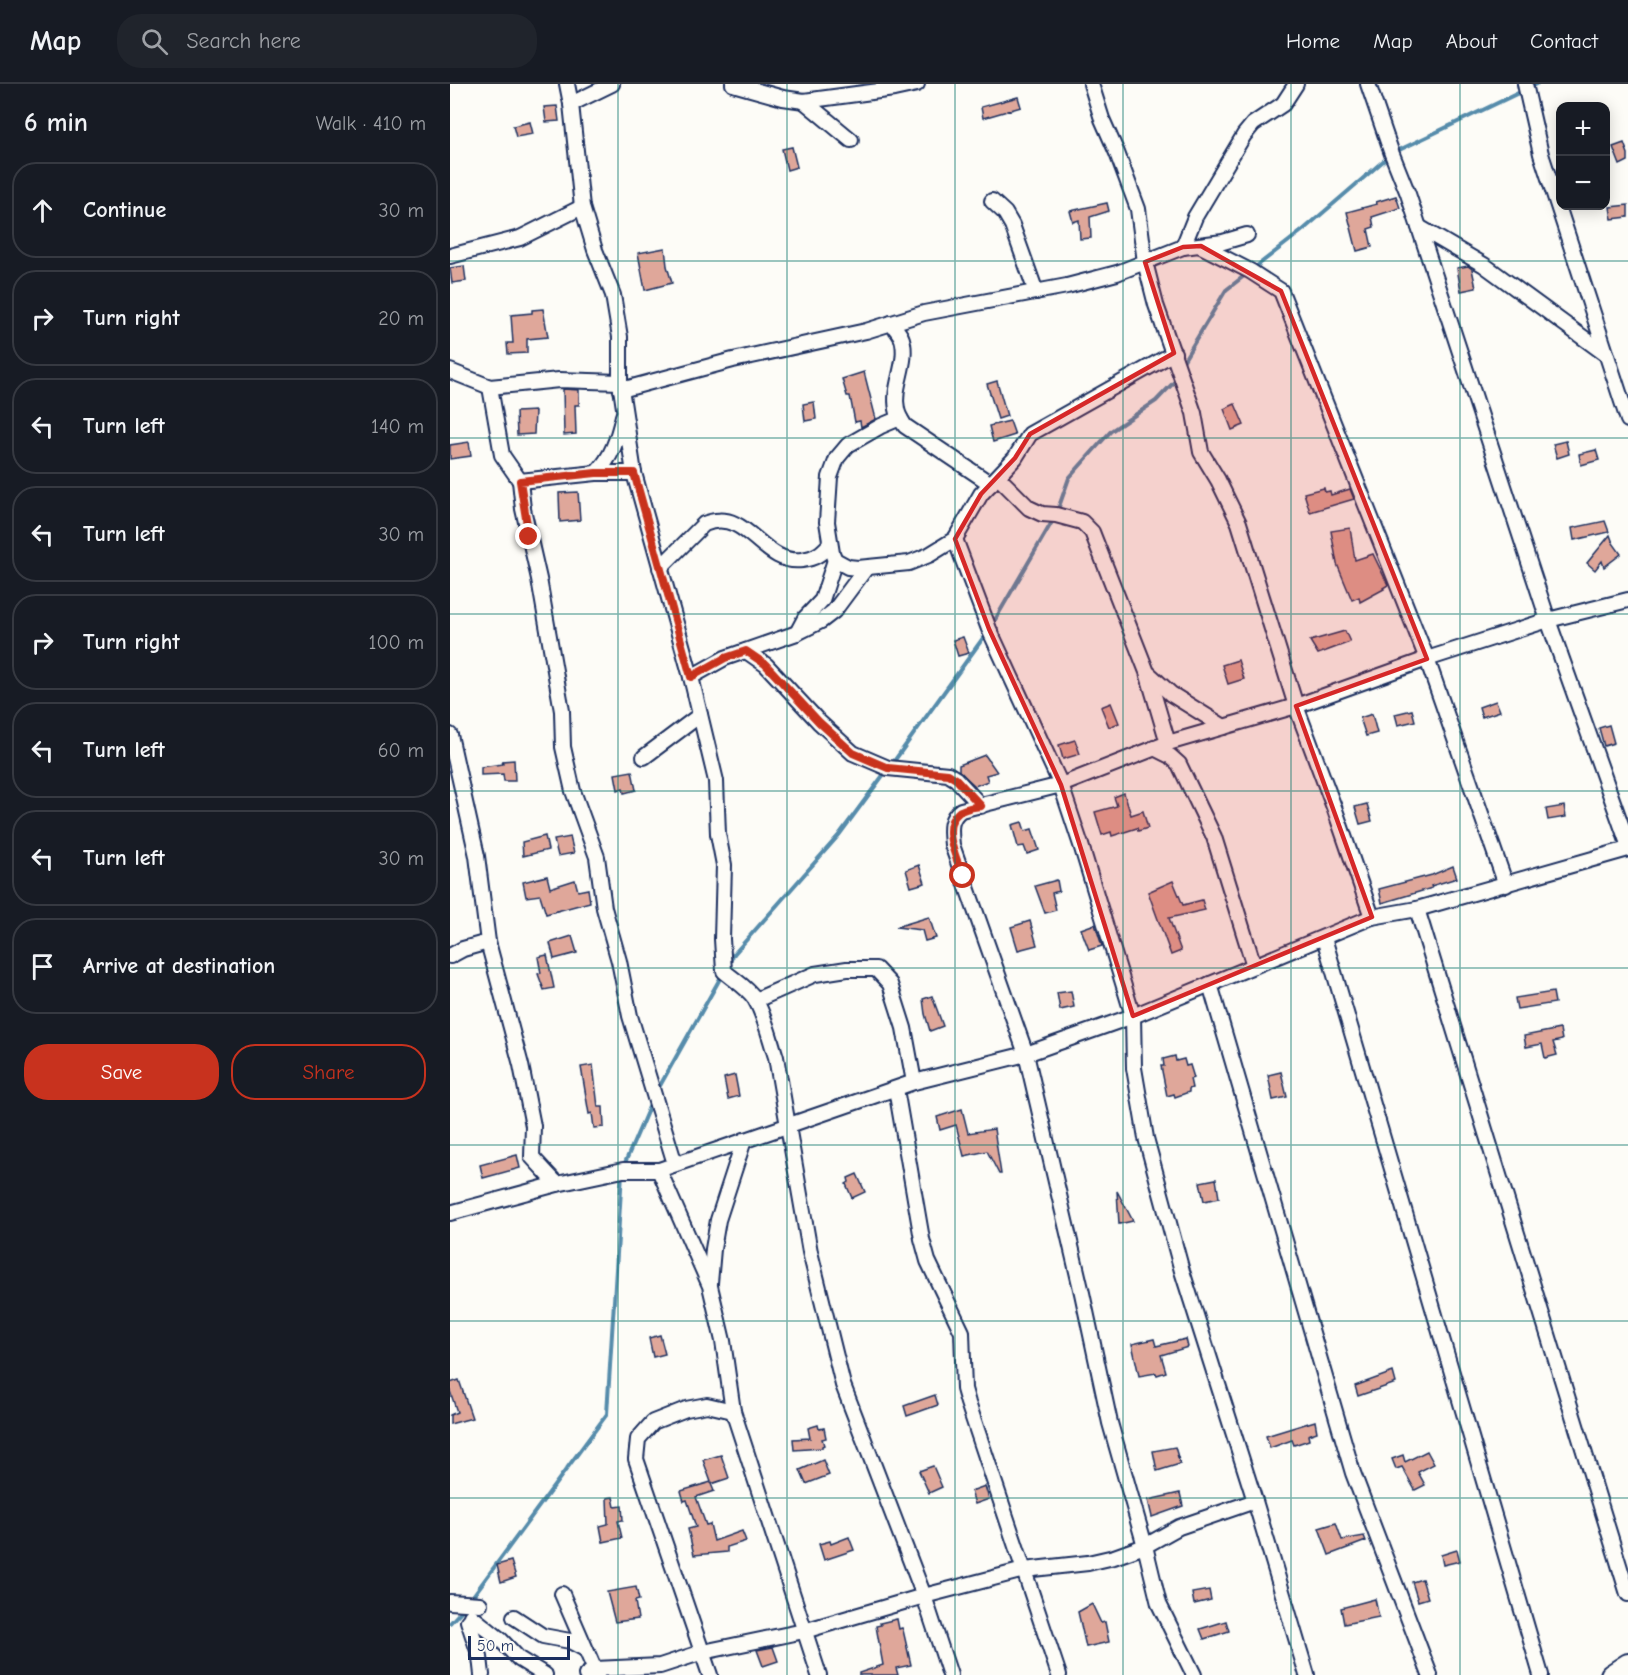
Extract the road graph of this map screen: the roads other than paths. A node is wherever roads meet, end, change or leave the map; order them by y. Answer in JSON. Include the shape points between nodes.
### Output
{"nodes":[{"id":1,"x":567,"y":84,"type":"edge"},
{"id":2,"x":612,"y":84,"type":"edge"},
{"id":3,"x":733,"y":84,"type":"edge"},
{"id":4,"x":825,"y":84,"type":"edge"},
{"id":5,"x":917,"y":84,"type":"edge"},
{"id":6,"x":1091,"y":84,"type":"edge"},
{"id":7,"x":1296,"y":84,"type":"edge"},
{"id":8,"x":1368,"y":84,"type":"edge"},
{"id":9,"x":1525,"y":84,"type":"edge"},
{"id":10,"x":829,"y":98,"type":"junction"},
{"id":11,"x":804,"y":101,"type":"junction"},
{"id":12,"x":572,"y":104,"type":"junction"},
{"id":13,"x":851,"y":140,"type":"dead end"},
{"id":14,"x":992,"y":201,"type":"dead end"},
{"id":15,"x":582,"y":207,"type":"junction"},
{"id":16,"x":1419,"y":227,"type":"junction"},
{"id":17,"x":1247,"y":235,"type":"dead end"},
{"id":18,"x":1201,"y":246,"type":"junction"},
{"id":19,"x":1183,"y":247,"type":"junction"},
{"id":20,"x":450,"y":256,"type":"edge"},
{"id":21,"x":1145,"y":262,"type":"junction"},
{"id":22,"x":1036,"y":292,"type":"junction"},
{"id":23,"x":891,"y":323,"type":"junction"},
{"id":24,"x":1173,"y":353,"type":"junction"},
{"id":25,"x":1607,"y":355,"type":"junction"},
{"id":26,"x":453,"y":376,"type":"edge"},
{"id":27,"x":620,"y":386,"type":"junction"},
{"id":28,"x":490,"y":387,"type":"junction"},
{"id":29,"x":624,"y":410,"type":"junction"},
{"id":30,"x":900,"y":418,"type":"junction"},
{"id":31,"x":1628,"y":420,"type":"edge"},
{"id":32,"x":596,"y":473,"type":"junction"},
{"id":33,"x":634,"y":473,"type":"junction"},
{"id":34,"x":994,"y":480,"type":"junction"},
{"id":35,"x":520,"y":481,"type":"junction"},
{"id":36,"x":955,"y":539,"type":"junction"},
{"id":37,"x":829,"y":544,"type":"junction"},
{"id":38,"x":835,"y":560,"type":"junction"},
{"id":39,"x":660,"y":568,"type":"junction"},
{"id":40,"x":866,"y":568,"type":"junction"},
{"id":41,"x":1628,"y":600,"type":"edge"},
{"id":42,"x":1548,"y":620,"type":"junction"},
{"id":43,"x":797,"y":633,"type":"junction"},
{"id":44,"x":746,"y":651,"type":"junction"},
{"id":45,"x":1427,"y":659,"type":"junction"},
{"id":46,"x":1147,"y":672,"type":"junction"},
{"id":47,"x":691,"y":677,"type":"junction"},
{"id":48,"x":1296,"y":706,"type":"junction"},
{"id":49,"x":699,"y":715,"type":"junction"},
{"id":50,"x":1224,"y":727,"type":"junction"},
{"id":51,"x":450,"y":735,"type":"edge"},
{"id":52,"x":1161,"y":746,"type":"junction"},
{"id":53,"x":644,"y":757,"type":"dead end"},
{"id":54,"x":1061,"y":785,"type":"junction"},
{"id":55,"x":981,"y":806,"type":"junction"},
{"id":56,"x":1628,"y":847,"type":"edge"},
{"id":57,"x":1506,"y":885,"type":"junction"},
{"id":58,"x":1417,"y":909,"type":"junction"},
{"id":59,"x":1372,"y":917,"type":"junction"},
{"id":60,"x":1324,"y":938,"type":"junction"},
{"id":61,"x":488,"y":942,"type":"junction"},
{"id":62,"x":450,"y":956,"type":"edge"},
{"id":63,"x":1254,"y":966,"type":"junction"},
{"id":64,"x":1210,"y":984,"type":"junction"},
{"id":65,"x":756,"y":1000,"type":"junction"},
{"id":66,"x":1133,"y":1016,"type":"junction"},
{"id":67,"x":1026,"y":1054,"type":"junction"},
{"id":68,"x":914,"y":1082,"type":"junction"},
{"id":69,"x":896,"y":1089,"type":"junction"},
{"id":70,"x":788,"y":1126,"type":"junction"},
{"id":71,"x":744,"y":1140,"type":"junction"},
{"id":72,"x":675,"y":1164,"type":"junction"},
{"id":73,"x":659,"y":1170,"type":"junction"},
{"id":74,"x":557,"y":1184,"type":"junction"},
{"id":75,"x":450,"y":1213,"type":"edge"},
{"id":76,"x":710,"y":1286,"type":"junction"},
{"id":77,"x":733,"y":1411,"type":"junction"},
{"id":78,"x":1255,"y":1501,"type":"junction"},
{"id":79,"x":1145,"y":1546,"type":"junction"},
{"id":80,"x":1024,"y":1570,"type":"junction"},
{"id":81,"x":562,"y":1594,"type":"dead end"},
{"id":82,"x":1628,"y":1594,"type":"edge"},
{"id":83,"x":924,"y":1596,"type":"junction"},
{"id":84,"x":450,"y":1602,"type":"edge"},
{"id":85,"x":480,"y":1604,"type":"dead end"},
{"id":86,"x":514,"y":1617,"type":"dead end"},
{"id":87,"x":804,"y":1631,"type":"junction"},
{"id":88,"x":585,"y":1649,"type":"junction"},
{"id":89,"x":703,"y":1652,"type":"junction"},
{"id":90,"x":1628,"y":1664,"type":"edge"},
{"id":91,"x":593,"y":1673,"type":"edge"},
{"id":92,"x":482,"y":1675,"type":"edge"},
{"id":93,"x":545,"y":1675,"type":"edge"},
{"id":94,"x":710,"y":1675,"type":"edge"},
{"id":95,"x":819,"y":1675,"type":"edge"},
{"id":96,"x":950,"y":1675,"type":"edge"},
{"id":97,"x":1059,"y":1675,"type":"edge"},
{"id":98,"x":1194,"y":1675,"type":"edge"},
{"id":99,"x":1306,"y":1675,"type":"edge"},
{"id":100,"x":1430,"y":1675,"type":"edge"},
{"id":101,"x":1541,"y":1675,"type":"edge"},
{"id":102,"x":1611,"y":1675,"type":"edge"}],
"edges":[{"from":1,"to":12,"type":"street"},
{"from":2,"to":12,"type":"street"},
{"from":3,"to":11,"type":"street"},
{"from":4,"to":10,"type":"street"},
{"from":5,"to":10,"type":"street"},
{"from":6,"to":21,"type":"street","via":[[1138,209]]},
{"from":7,"to":19,"type":"street","via":[[1283,104],[1253,123],[1244,135],[1195,217]]},
{"from":8,"to":16,"type":"street"},
{"from":9,"to":25,"type":"street","via":[[1541,154]]},
{"from":10,"to":11,"type":"street"},
{"from":11,"to":13,"type":"street"},
{"from":12,"to":15,"type":"street"},
{"from":14,"to":22,"type":"street","via":[[1012,225]]},
{"from":15,"to":20,"type":"street","via":[[520,238]]},
{"from":15,"to":27,"type":"street","via":[[613,295],[620,337]]},
{"from":16,"to":25,"type":"street","via":[[1484,265]]},
{"from":16,"to":42,"type":"street"},
{"from":17,"to":18,"type":"street"},
{"from":18,"to":19,"type":"street"},
{"from":18,"to":45,"type":"street","via":[[1281,291]]},
{"from":19,"to":21,"type":"street"},
{"from":21,"to":22,"type":"street","via":[[1117,273]]},
{"from":21,"to":24,"type":"street"},
{"from":22,"to":23,"type":"street"},
{"from":23,"to":27,"type":"street"},
{"from":23,"to":30,"type":"street","via":[[902,337],[904,351],[896,409]]},
{"from":24,"to":34,"type":"street","via":[[1039,428]]},
{"from":24,"to":48,"type":"street","via":[[1194,413],[1201,452],[1239,523]]},
{"from":25,"to":31,"type":"street"},
{"from":26,"to":28,"type":"street"},
{"from":27,"to":28,"type":"street","via":[[559,380]]},
{"from":27,"to":29,"type":"street"},
{"from":28,"to":35,"type":"street","via":[[502,455]]},
{"from":29,"to":32,"type":"street","via":[[617,441]]},
{"from":29,"to":33,"type":"street"},
{"from":30,"to":34,"type":"street","via":[[914,433]]},
{"from":30,"to":37,"type":"street","via":[[848,445],[837,458],[830,477]]},
{"from":32,"to":33,"type":"street"},
{"from":32,"to":35,"type":"street"},
{"from":33,"to":39,"type":"street"},
{"from":34,"to":36,"type":"street","via":[[981,494]]},
{"from":34,"to":46,"type":"street","via":[[1029,508],[1082,522],[1092,532]]},
{"from":35,"to":72,"type":"street","via":[[562,711],[563,747],[573,791],[597,857],[604,908],[630,1016]]},
{"from":36,"to":40,"type":"street","via":[[909,563]]},
{"from":36,"to":54,"type":"street","via":[[989,629]]},
{"from":37,"to":38,"type":"street"},
{"from":37,"to":39,"type":"street","via":[[819,556],[793,561],[767,549],[734,523],[712,521]]},
{"from":38,"to":40,"type":"street","via":[[848,567]]},
{"from":38,"to":43,"type":"street","via":[[822,600]]},
{"from":39,"to":47,"type":"street"},
{"from":40,"to":43,"type":"street","via":[[834,611]]},
{"from":41,"to":42,"type":"street"},
{"from":42,"to":45,"type":"street"},
{"from":42,"to":56,"type":"street"},
{"from":43,"to":44,"type":"street"},
{"from":44,"to":47,"type":"street"},
{"from":44,"to":55,"type":"street","via":[[765,664],[853,753],[888,768],[948,774]]},
{"from":45,"to":48,"type":"street"},
{"from":45,"to":57,"type":"street"},
{"from":46,"to":50,"type":"street","via":[[1171,694]]},
{"from":46,"to":52,"type":"street"},
{"from":47,"to":49,"type":"street"},
{"from":48,"to":50,"type":"street"},
{"from":48,"to":59,"type":"street"},
{"from":49,"to":53,"type":"street"},
{"from":49,"to":65,"type":"street","via":[[716,781],[718,834],[724,865],[724,970]]},
{"from":50,"to":52,"type":"street"},
{"from":51,"to":61,"type":"street","via":[[477,856]]},
{"from":52,"to":54,"type":"street"},
{"from":52,"to":63,"type":"street","via":[[1179,764],[1214,837]]},
{"from":54,"to":55,"type":"street"},
{"from":54,"to":66,"type":"street"},
{"from":55,"to":67,"type":"street","via":[[956,814],[951,825],[952,845]]},
{"from":56,"to":57,"type":"street"},
{"from":57,"to":58,"type":"street"},
{"from":58,"to":59,"type":"street"},
{"from":58,"to":82,"type":"street"},
{"from":59,"to":60,"type":"street"},
{"from":60,"to":63,"type":"street"},
{"from":60,"to":101,"type":"street"},
{"from":61,"to":62,"type":"street"},
{"from":61,"to":74,"type":"street","via":[[523,1075],[533,1126],[532,1157]]},
{"from":63,"to":64,"type":"street"},
{"from":64,"to":66,"type":"street"},
{"from":64,"to":100,"type":"street","via":[[1353,1473]]},
{"from":65,"to":68,"type":"street","via":[[815,974],[876,969],[890,984],[904,1028]]},
{"from":65,"to":70,"type":"street","via":[[776,1057]]},
{"from":66,"to":67,"type":"street"},
{"from":66,"to":78,"type":"street","via":[[1134,1068],[1146,1138],[1182,1271]]},
{"from":67,"to":68,"type":"street"},
{"from":67,"to":79,"type":"street","via":[[1110,1423]]},
{"from":68,"to":69,"type":"street"},
{"from":69,"to":70,"type":"street"},
{"from":69,"to":80,"type":"street","via":[[928,1261],[962,1332],[964,1389]]},
{"from":70,"to":71,"type":"street"},
{"from":70,"to":83,"type":"street","via":[[810,1252],[843,1385]]},
{"from":71,"to":72,"type":"street"},
{"from":71,"to":76,"type":"street","via":[[718,1220]]},
{"from":72,"to":73,"type":"street"},
{"from":73,"to":74,"type":"street","via":[[622,1170]]},
{"from":73,"to":76,"type":"street"},
{"from":74,"to":75,"type":"street"},
{"from":76,"to":77,"type":"street"},
{"from":77,"to":87,"type":"street"},
{"from":77,"to":89,"type":"street","via":[[707,1405],[686,1409],[653,1422],[638,1439],[636,1459]]},
{"from":78,"to":79,"type":"street","via":[[1179,1527]]},
{"from":78,"to":99,"type":"street"},
{"from":79,"to":80,"type":"street","via":[[1088,1563]]},
{"from":79,"to":98,"type":"street","via":[[1159,1604]]},
{"from":80,"to":83,"type":"street"},
{"from":80,"to":97,"type":"street"},
{"from":81,"to":88,"type":"street"},
{"from":83,"to":87,"type":"street"},
{"from":83,"to":96,"type":"street"},
{"from":84,"to":85,"type":"street"},
{"from":86,"to":88,"type":"street","via":[[543,1636],[570,1641]]},
{"from":87,"to":89,"type":"street"},
{"from":87,"to":95,"type":"street"},
{"from":88,"to":91,"type":"street"},
{"from":89,"to":91,"type":"street","via":[[660,1666]]},
{"from":89,"to":94,"type":"street"},
{"from":90,"to":102,"type":"main road"},
{"from":92,"to":93,"type":"street","via":[[469,1619]]}]}
